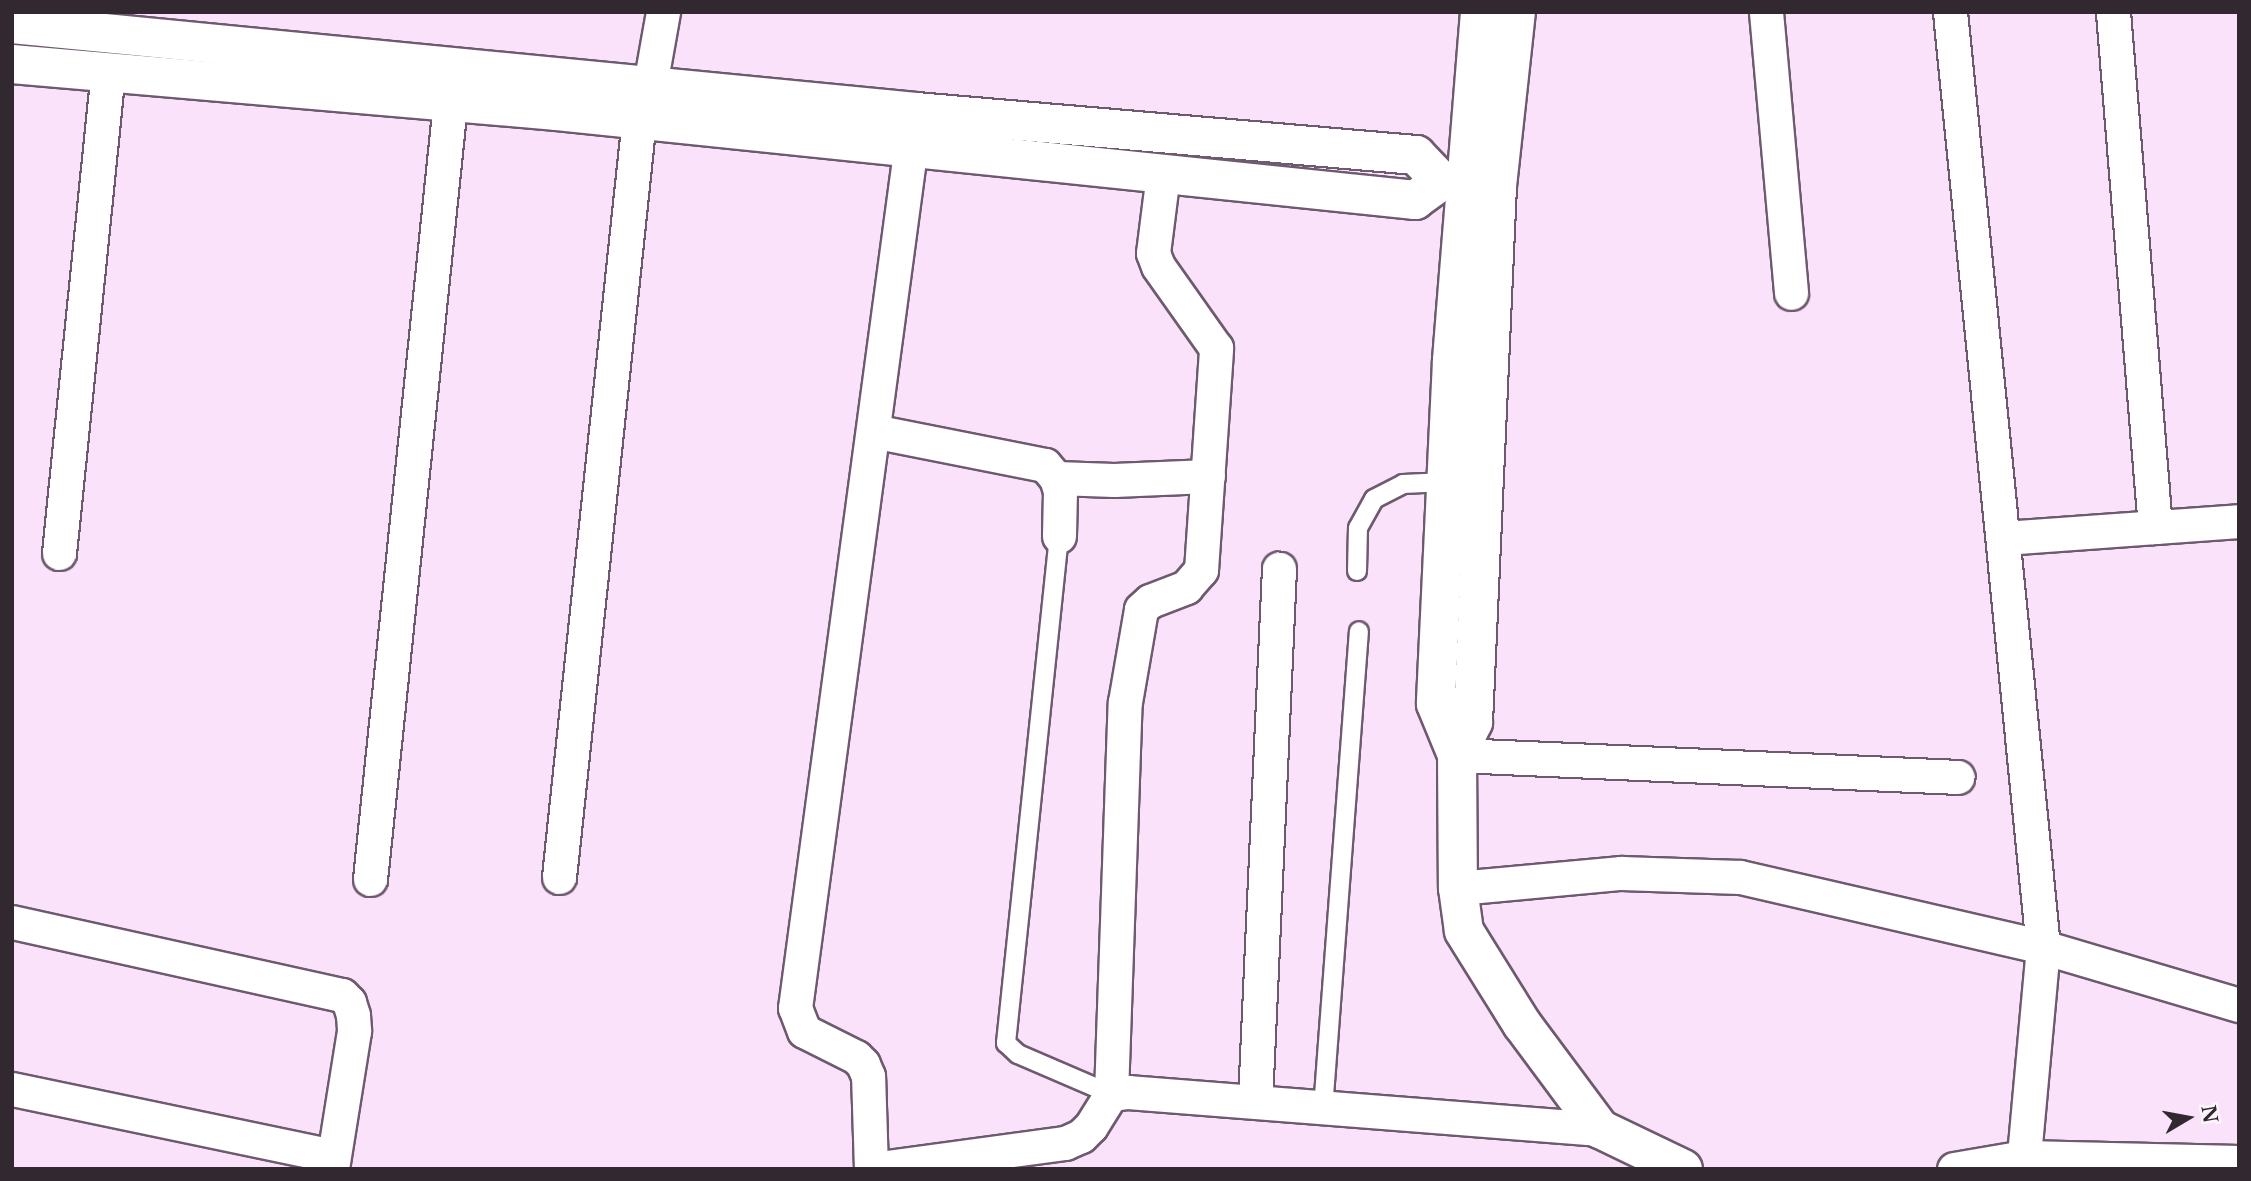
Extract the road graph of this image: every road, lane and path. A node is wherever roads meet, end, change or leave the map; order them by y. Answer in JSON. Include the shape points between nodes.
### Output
{"nodes":[{"id":1,"x":663,"y":12,"type":"edge"},
{"id":2,"x":1480,"y":12,"type":"edge"},
{"id":3,"x":1516,"y":12,"type":"edge"},
{"id":4,"x":1766,"y":12,"type":"edge"},
{"id":5,"x":1950,"y":12,"type":"edge"},
{"id":6,"x":2113,"y":12,"type":"edge"},
{"id":7,"x":12,"y":24,"type":"edge"},
{"id":8,"x":12,"y":64,"type":"edge"},
{"id":9,"x":108,"y":72,"type":"junction"},
{"id":10,"x":644,"y":102,"type":"junction"},
{"id":11,"x":450,"y":103,"type":"junction"},
{"id":12,"x":913,"y":131,"type":"junction"},
{"id":13,"x":1163,"y":174,"type":"junction"},
{"id":14,"x":1468,"y":183,"type":"junction"},
{"id":15,"x":1791,"y":293,"type":"dead end"},
{"id":16,"x":873,"y":431,"type":"junction"},
{"id":17,"x":1208,"y":476,"type":"junction"},
{"id":18,"x":1056,"y":478,"type":"junction"},
{"id":19,"x":1446,"y":482,"type":"junction"},
{"id":20,"x":2239,"y":521,"type":"edge"},
{"id":21,"x":2155,"y":527,"type":"junction"},
{"id":22,"x":1059,"y":536,"type":"joint"},
{"id":23,"x":2003,"y":538,"type":"junction"},
{"id":24,"x":59,"y":553,"type":"dead end"},
{"id":25,"x":1279,"y":569,"type":"dead end"},
{"id":26,"x":1357,"y":571,"type":"dead end"},
{"id":27,"x":1359,"y":631,"type":"dead end"},
{"id":28,"x":1457,"y":755,"type":"junction"},
{"id":29,"x":1958,"y":777,"type":"dead end"},
{"id":30,"x":559,"y":877,"type":"dead end"},
{"id":31,"x":370,"y":879,"type":"dead end"},
{"id":32,"x":1458,"y":888,"type":"junction"},
{"id":33,"x":12,"y":922,"type":"edge"},
{"id":34,"x":2043,"y":947,"type":"junction"},
{"id":35,"x":2239,"y":1005,"type":"edge"},
{"id":36,"x":12,"y":1088,"type":"edge"},
{"id":37,"x":1111,"y":1094,"type":"junction"},
{"id":38,"x":1255,"y":1101,"type":"junction"},
{"id":39,"x":1323,"y":1110,"type":"junction"},
{"id":40,"x":1600,"y":1129,"type":"junction"},
{"id":41,"x":2024,"y":1157,"type":"junction"},
{"id":42,"x":332,"y":1162,"type":"edge"},
{"id":43,"x":2239,"y":1162,"type":"edge"},
{"id":44,"x":872,"y":1169,"type":"edge"},
{"id":45,"x":1683,"y":1169,"type":"edge"},
{"id":46,"x":1954,"y":1169,"type":"edge"}],
"edges":[{"from":1,"to":10,"type":"street"},
{"from":2,"to":14,"type":"street"},
{"from":3,"to":14,"type":"street"},
{"from":4,"to":15,"type":"street"},
{"from":5,"to":23,"type":"street"},
{"from":6,"to":21,"type":"street"},
{"from":7,"to":10,"type":"street"},
{"from":8,"to":9,"type":"street"},
{"from":9,"to":11,"type":"street"},
{"from":9,"to":24,"type":"street"},
{"from":10,"to":11,"type":"street"},
{"from":10,"to":12,"type":"street"},
{"from":10,"to":30,"type":"street"},
{"from":11,"to":31,"type":"street"},
{"from":12,"to":13,"type":"street"},
{"from":12,"to":14,"type":"street","via":[[1416,155]]},
{"from":12,"to":16,"type":"street"},
{"from":13,"to":14,"type":"street","via":[[1415,200]]},
{"from":13,"to":17,"type":"street","via":[[1153,253],[1216,348]]},
{"from":14,"to":19,"type":"street"},
{"from":14,"to":28,"type":"street","via":[[1473,722]]},
{"from":16,"to":18,"type":"street","via":[[1026,460],[1045,465]]},
{"from":16,"to":44,"type":"street","via":[[795,1008],[804,1031],[863,1064],[868,1076]]},
{"from":17,"to":18,"type":"street"},
{"from":17,"to":37,"type":"street","via":[[1201,570],[1186,587],[1141,609],[1125,702]]},
{"from":18,"to":22,"type":"street"},
{"from":19,"to":26,"type":"lane","via":[[1402,484],[1374,499],[1358,528]]},
{"from":19,"to":28,"type":"street","via":[[1436,704]]},
{"from":20,"to":21,"type":"street"},
{"from":21,"to":23,"type":"street"},
{"from":22,"to":37,"type":"lane","via":[[1006,1044],[1018,1054]]},
{"from":23,"to":34,"type":"street"},
{"from":25,"to":38,"type":"street"},
{"from":27,"to":39,"type":"lane"},
{"from":28,"to":29,"type":"street"},
{"from":28,"to":32,"type":"street"},
{"from":32,"to":34,"type":"street","via":[[1621,873],[1741,877]]},
{"from":32,"to":40,"type":"street","via":[[1464,931],[1522,1024]]},
{"from":33,"to":42,"type":"street","via":[[342,995],[351,1008],[354,1031]]},
{"from":34,"to":35,"type":"street"},
{"from":34,"to":41,"type":"street"},
{"from":36,"to":42,"type":"street"},
{"from":37,"to":38,"type":"street"},
{"from":37,"to":44,"type":"street","via":[[1091,1126],[1065,1143]]},
{"from":38,"to":39,"type":"street"},
{"from":39,"to":40,"type":"street"},
{"from":40,"to":45,"type":"street"},
{"from":41,"to":43,"type":"street"},
{"from":41,"to":46,"type":"street"}]}
